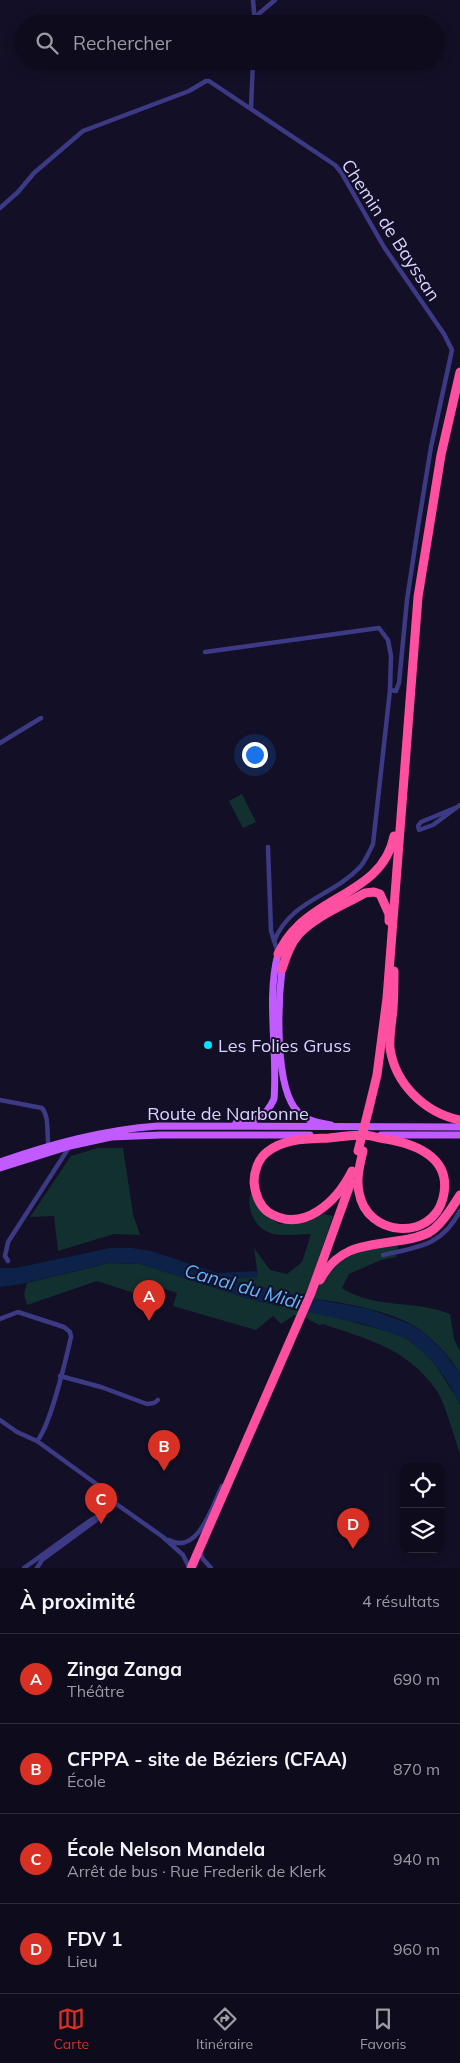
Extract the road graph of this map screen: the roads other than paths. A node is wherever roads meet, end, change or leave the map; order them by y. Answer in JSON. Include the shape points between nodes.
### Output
{"nodes":[{"id":1,"x":254,"y":0,"type":"edge"},
{"id":2,"x":275,"y":0,"type":"edge"},
{"id":3,"x":256,"y":15,"type":"edge"},
{"id":4,"x":257,"y":15,"type":"edge"},
{"id":5,"x":253,"y":70,"type":"edge"},
{"id":6,"x":251,"y":108,"type":"junction"},
{"id":7,"x":0,"y":208,"type":"edge"},
{"id":8,"x":460,"y":372,"type":"edge"},
{"id":9,"x":426,"y":552,"type":"junction"},
{"id":10,"x":205,"y":652,"type":"dead end"},
{"id":11,"x":390,"y":690,"type":"junction"},
{"id":12,"x":40,"y":718,"type":"dead end"},
{"id":13,"x":0,"y":743,"type":"edge"},
{"id":14,"x":404,"y":762,"type":"junction"},
{"id":15,"x":460,"y":805,"type":"edge"},
{"id":16,"x":454,"y":808,"type":"junction"},
{"id":17,"x":268,"y":847,"type":"dead end"},
{"id":18,"x":274,"y":941,"type":"junction"},
{"id":19,"x":288,"y":951,"type":"junction"},
{"id":20,"x":278,"y":954,"type":"junction"},
{"id":21,"x":394,"y":968,"type":"junction"},
{"id":22,"x":282,"y":969,"type":"junction"},
{"id":23,"x":386,"y":998,"type":"junction"},
{"id":24,"x":0,"y":1100,"type":"edge"},
{"id":25,"x":371,"y":1112,"type":"junction"},
{"id":26,"x":460,"y":1120,"type":"edge"},
{"id":27,"x":186,"y":1127,"type":"junction"},
{"id":28,"x":460,"y":1127,"type":"edge"},
{"id":29,"x":348,"y":1128,"type":"junction"},
{"id":30,"x":365,"y":1135,"type":"junction"},
{"id":31,"x":460,"y":1135,"type":"edge"},
{"id":32,"x":80,"y":1137,"type":"junction"},
{"id":33,"x":70,"y":1146,"type":"junction"},
{"id":34,"x":49,"y":1148,"type":"junction"},
{"id":35,"x":360,"y":1151,"type":"junction"},
{"id":36,"x":0,"y":1162,"type":"edge"},
{"id":37,"x":0,"y":1168,"type":"edge"},
{"id":38,"x":352,"y":1171,"type":"junction"},
{"id":39,"x":460,"y":1195,"type":"edge"},
{"id":40,"x":460,"y":1211,"type":"edge"},
{"id":41,"x":383,"y":1255,"type":"dead end"},
{"id":42,"x":8,"y":1261,"type":"dead end"},
{"id":43,"x":309,"y":1292,"type":"junction"},
{"id":44,"x":0,"y":1319,"type":"edge"},
{"id":45,"x":297,"y":1320,"type":"junction"},
{"id":46,"x":60,"y":1376,"type":"junction"},
{"id":47,"x":158,"y":1400,"type":"dead end"},
{"id":48,"x":0,"y":1420,"type":"edge"},
{"id":49,"x":37,"y":1441,"type":"junction"},
{"id":50,"x":224,"y":1483,"type":"junction"},
{"id":51,"x":115,"y":1503,"type":"junction"},
{"id":52,"x":103,"y":1514,"type":"junction"},
{"id":53,"x":163,"y":1537,"type":"junction"},
{"id":54,"x":199,"y":1550,"type":"junction"},
{"id":55,"x":188,"y":1567,"type":"edge"},
{"id":56,"x":24,"y":1568,"type":"edge"},
{"id":57,"x":37,"y":1568,"type":"edge"},
{"id":58,"x":210,"y":1568,"type":"edge"}],
"edges":[{"from":1,"to":3,"type":"street"},
{"from":2,"to":4,"type":"street"},
{"from":5,"to":6,"type":"street"},
{"from":6,"to":7,"type":"street","name":"Chemin de Bayssan","via":[[206,81],[189,91],[83,131],[34,173]]},
{"from":6,"to":11,"type":"street","name":"Chemin de Bayssan","via":[[329,160],[341,172],[384,247],[452,350],[431,447],[407,600],[399,682],[396,690]]},
{"from":8,"to":9,"type":"highway","via":[[443,447]]},
{"from":9,"to":14,"type":"highway","via":[[418,596]]},
{"from":9,"to":21,"type":"highway"},
{"from":10,"to":11,"type":"street","via":[[379,628],[388,640],[391,656]]},
{"from":11,"to":18,"type":"street","via":[[376,828],[368,856],[359,868],[291,915],[280,926]]},
{"from":12,"to":13,"type":"street"},
{"from":14,"to":20,"type":"highway","via":[[392,844],[377,872],[311,915],[286,938]]},
{"from":14,"to":23,"type":"highway"},
{"from":15,"to":16,"type":"street"},
{"from":16,"to":16,"type":"street","via":[[421,822],[419,830],[432,825]]},
{"from":17,"to":18,"type":"street"},
{"from":18,"to":20,"type":"street"},
{"from":19,"to":20,"type":"street"},
{"from":19,"to":22,"type":"highway"},
{"from":19,"to":23,"type":"highway","via":[[313,923],[365,893],[380,894],[389,914]]},
{"from":20,"to":22,"type":"street"},
{"from":20,"to":27,"type":"main road","via":[[274,990],[274,1099],[268,1111],[250,1122]]},
{"from":21,"to":25,"type":"highway","via":[[383,1064]]},
{"from":21,"to":26,"type":"highway","via":[[390,1046],[397,1071],[415,1097],[431,1110]]},
{"from":22,"to":29,"type":"main road","via":[[279,988],[282,1069],[287,1095],[305,1118]]},
{"from":23,"to":25,"type":"highway"},
{"from":24,"to":34,"type":"street","via":[[42,1108],[46,1116]]},
{"from":25,"to":35,"type":"highway","bridge":true},
{"from":27,"to":29,"type":"main road","name":"Route de Narbonne"},
{"from":27,"to":32,"type":"main road","name":"Route de Narbonne","via":[[128,1128]]},
{"from":28,"to":29,"type":"main road","name":"Route de Narbonne"},
{"from":30,"to":31,"type":"main road","name":"Route de Narbonne"},
{"from":30,"to":33,"type":"main road","name":"Route de Narbonne","via":[[140,1135],[92,1140]]},
{"from":30,"to":35,"type":"highway","via":[[402,1141],[428,1152],[441,1172],[444,1186],[438,1209],[417,1227],[400,1229],[377,1222],[368,1214],[358,1192]]},
{"from":30,"to":38,"type":"highway","via":[[301,1139],[276,1146],[258,1163],[254,1187],[266,1210],[276,1216],[298,1219],[312,1215],[328,1204]]},
{"from":32,"to":33,"type":"street"},
{"from":32,"to":34,"type":"main road","name":"Route de Narbonne"},
{"from":33,"to":34,"type":"main road","name":"Route de Narbonne"},
{"from":33,"to":42,"type":"street","via":[[8,1242],[5,1256]]},
{"from":34,"to":36,"type":"main road","name":"Route de Narbonne"},
{"from":34,"to":37,"type":"main road","name":"Route de Narbonne"},
{"from":35,"to":38,"type":"highway"},
{"from":35,"to":43,"type":"highway"},
{"from":38,"to":43,"type":"highway"},
{"from":39,"to":43,"type":"highway","via":[[434,1229],[424,1235],[346,1251],[328,1267]]},
{"from":40,"to":41,"type":"street","via":[[437,1239]]},
{"from":43,"to":45,"type":"highway"},
{"from":44,"to":46,"type":"street","via":[[18,1312],[67,1329],[71,1338]]},
{"from":45,"to":50,"type":"highway"},
{"from":45,"to":54,"type":"highway"},
{"from":46,"to":47,"type":"street","via":[[147,1404]]},
{"from":46,"to":49,"type":"street","via":[[43,1432]]},
{"from":48,"to":49,"type":"street"},
{"from":49,"to":51,"type":"street","via":[[113,1496]]},
{"from":50,"to":53,"type":"street","via":[[193,1539],[179,1544]]},
{"from":50,"to":55,"type":"highway"},
{"from":51,"to":52,"type":"street"},
{"from":51,"to":53,"type":"street"},
{"from":52,"to":56,"type":"street"},
{"from":52,"to":57,"type":"street","via":[[42,1560]]},
{"from":53,"to":55,"type":"street","via":[[183,1555]]},
{"from":54,"to":55,"type":"highway"},
{"from":54,"to":58,"type":"street"}]}
